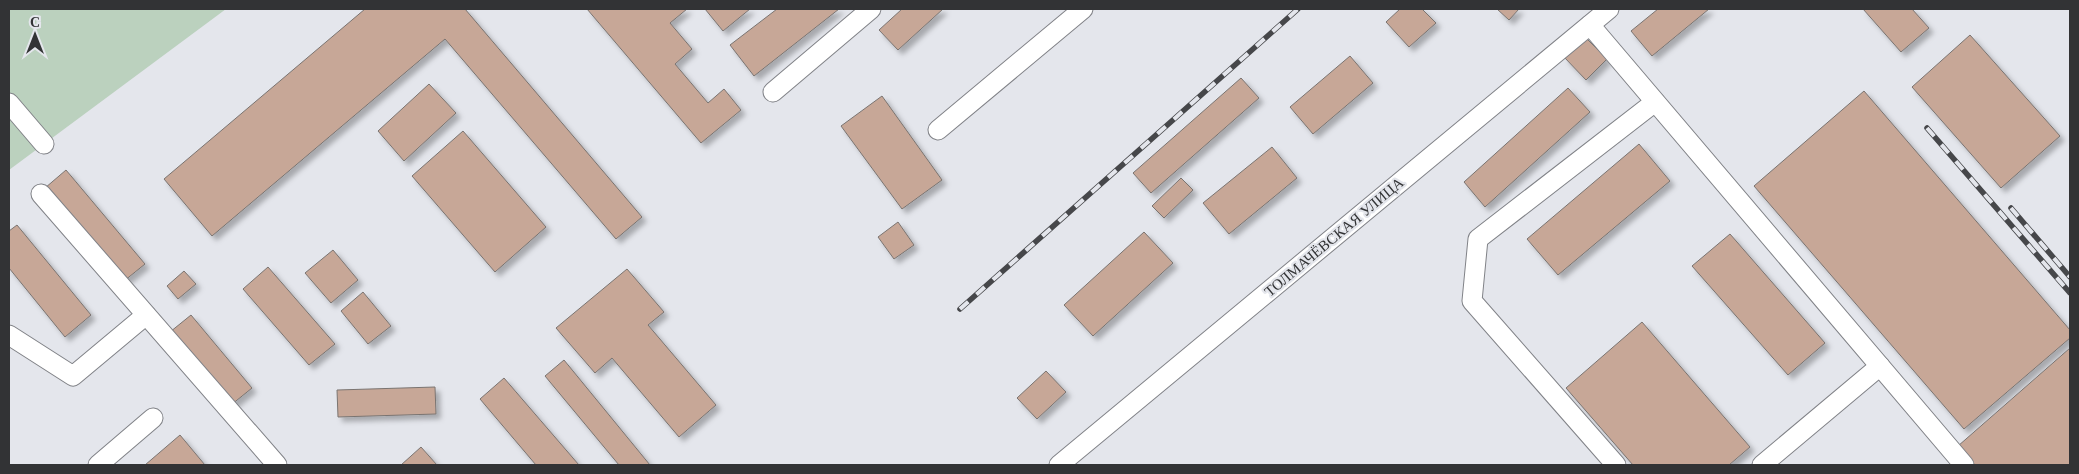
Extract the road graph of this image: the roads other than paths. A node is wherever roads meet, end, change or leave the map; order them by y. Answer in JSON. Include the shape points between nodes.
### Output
{"nodes":[{"id":1,"x":871,"y":9,"type":"edge"},
{"id":2,"x":1083,"y":9,"type":"edge"},
{"id":3,"x":1609,"y":9,"type":"edge"},
{"id":4,"x":1590,"y":25,"type":"junction"},
{"id":5,"x":773,"y":92,"type":"dead end"},
{"id":6,"x":1655,"y":102,"type":"junction"},
{"id":7,"x":9,"y":103,"type":"edge"},
{"id":8,"x":938,"y":130,"type":"dead end"},
{"id":9,"x":44,"y":144,"type":"dead end"},
{"id":10,"x":41,"y":194,"type":"dead end"},
{"id":11,"x":146,"y":315,"type":"junction"},
{"id":12,"x":9,"y":334,"type":"edge"},
{"id":13,"x":1880,"y":366,"type":"junction"},
{"id":14,"x":153,"y":418,"type":"dead end"},
{"id":15,"x":98,"y":465,"type":"edge"},
{"id":16,"x":277,"y":465,"type":"edge"},
{"id":17,"x":1059,"y":465,"type":"edge"},
{"id":18,"x":1616,"y":465,"type":"edge"},
{"id":19,"x":1762,"y":465,"type":"edge"},
{"id":20,"x":1964,"y":465,"type":"edge"}],
"edges":[{"from":1,"to":5,"type":"street"},
{"from":2,"to":8,"type":"street"},
{"from":3,"to":4,"type":"street","name":"ТОЛМАЧЁВСКАЯ УЛИЦА"},
{"from":4,"to":6,"type":"street"},
{"from":4,"to":17,"type":"street","name":"ТОЛМАЧЁВСКАЯ УЛИЦА"},
{"from":6,"to":13,"type":"street"},
{"from":6,"to":18,"type":"street","via":[[1478,239],[1472,301]]},
{"from":7,"to":9,"type":"street"},
{"from":10,"to":11,"type":"street"},
{"from":11,"to":12,"type":"street","via":[[73,376]]},
{"from":11,"to":16,"type":"street"},
{"from":13,"to":19,"type":"street"},
{"from":13,"to":20,"type":"street"},
{"from":14,"to":15,"type":"street"}]}
